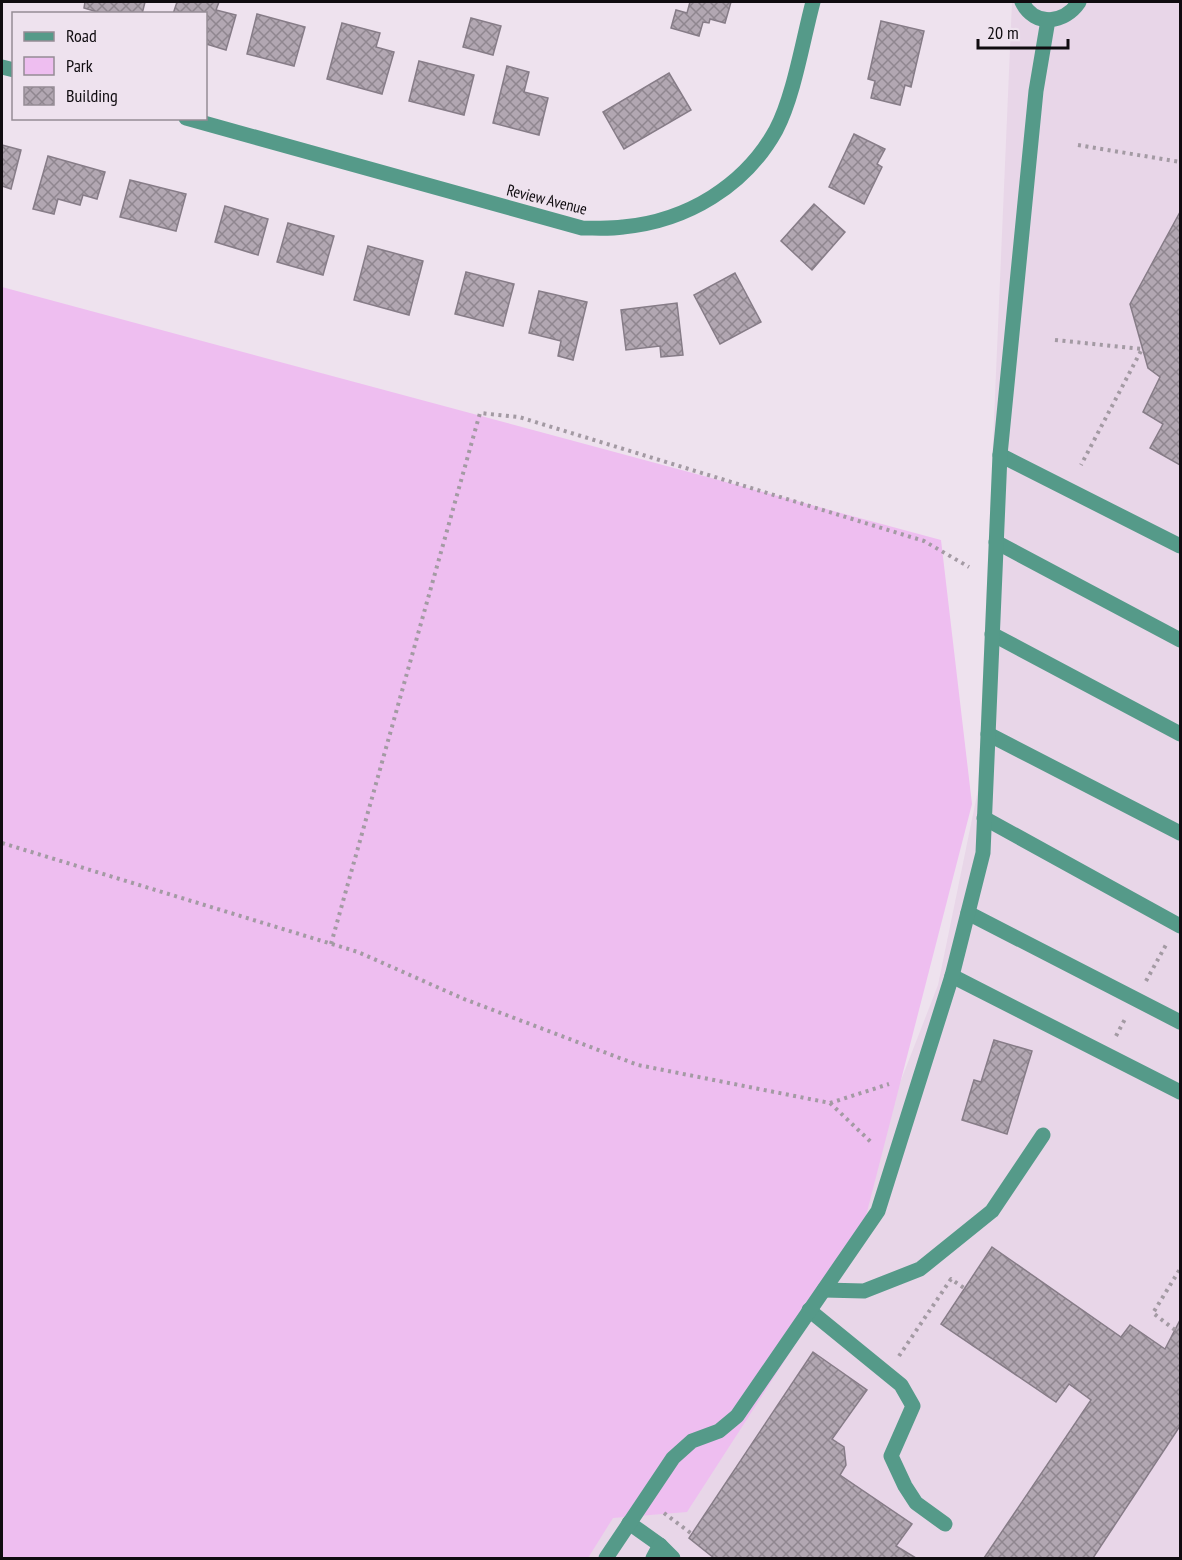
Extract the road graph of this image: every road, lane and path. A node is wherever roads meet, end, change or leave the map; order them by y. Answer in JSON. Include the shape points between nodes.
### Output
{"nodes":[{"id":1,"x":813,"y":2,"type":"edge"},
{"id":2,"x":1022,"y":2,"type":"edge"},
{"id":3,"x":1079,"y":2,"type":"edge"},
{"id":4,"x":1048,"y":20,"type":"junction"},
{"id":5,"x":193,"y":120,"type":"edge"},
{"id":6,"x":1078,"y":145,"type":"dead end"},
{"id":7,"x":1180,"y":162,"type":"edge"},
{"id":8,"x":1055,"y":340,"type":"dead end"},
{"id":9,"x":1000,"y":455,"type":"junction"},
{"id":10,"x":1081,"y":465,"type":"dead end"},
{"id":11,"x":996,"y":542,"type":"junction"},
{"id":12,"x":1180,"y":546,"type":"edge"},
{"id":13,"x":969,"y":567,"type":"dead end"},
{"id":14,"x":992,"y":634,"type":"junction"},
{"id":15,"x":1180,"y":640,"type":"edge"},
{"id":16,"x":988,"y":734,"type":"junction"},
{"id":17,"x":1180,"y":734,"type":"edge"},
{"id":18,"x":984,"y":818,"type":"junction"},
{"id":19,"x":1180,"y":833,"type":"edge"},
{"id":20,"x":2,"y":843,"type":"edge"},
{"id":21,"x":968,"y":913,"type":"junction"},
{"id":22,"x":1180,"y":926,"type":"edge"},
{"id":23,"x":331,"y":944,"type":"junction"},
{"id":24,"x":952,"y":976,"type":"junction"},
{"id":25,"x":1180,"y":1022,"type":"edge"},
{"id":26,"x":889,"y":1084,"type":"dead end"},
{"id":27,"x":1180,"y":1092,"type":"edge"},
{"id":28,"x":830,"y":1103,"type":"junction"},
{"id":29,"x":1043,"y":1135,"type":"dead end"},
{"id":30,"x":872,"y":1143,"type":"dead end"},
{"id":31,"x":1180,"y":1269,"type":"edge"},
{"id":32,"x":964,"y":1288,"type":"dead end"},
{"id":33,"x":824,"y":1290,"type":"junction"},
{"id":34,"x":809,"y":1310,"type":"junction"},
{"id":35,"x":1175,"y":1330,"type":"dead end"},
{"id":36,"x":887,"y":1374,"type":"junction"},
{"id":37,"x":661,"y":1510,"type":"dead end"},
{"id":38,"x":630,"y":1523,"type":"junction"},
{"id":39,"x":945,"y":1524,"type":"dead end"},
{"id":40,"x":692,"y":1534,"type":"dead end"},
{"id":41,"x":656,"y":1552,"type":"edge"},
{"id":42,"x":606,"y":1558,"type":"edge"},
{"id":43,"x":673,"y":1558,"type":"edge"}],
"edges":[{"from":1,"to":5,"type":"street","name":"Review Avenue","via":[[789,94],[776,128],[756,159],[728,187],[697,207],[633,226],[582,228]]},
{"from":2,"to":4,"type":"street","via":[[1030,13]]},
{"from":3,"to":4,"type":"street","via":[[1067,16]]},
{"from":4,"to":9,"type":"street","via":[[1036,91]]},
{"from":6,"to":7,"type":"path"},
{"from":8,"to":10,"type":"path","via":[[1142,349]]},
{"from":9,"to":11,"type":"street"},
{"from":9,"to":12,"type":"street"},
{"from":11,"to":14,"type":"street"},
{"from":11,"to":15,"type":"street"},
{"from":13,"to":23,"type":"path","via":[[924,541],[519,417],[480,413]]},
{"from":14,"to":16,"type":"street"},
{"from":14,"to":17,"type":"street"},
{"from":16,"to":18,"type":"street"},
{"from":16,"to":19,"type":"street"},
{"from":18,"to":21,"type":"street","via":[[983,853]]},
{"from":18,"to":22,"type":"street"},
{"from":20,"to":23,"type":"path"},
{"from":21,"to":24,"type":"street"},
{"from":21,"to":25,"type":"street"},
{"from":23,"to":28,"type":"path","via":[[638,1065]]},
{"from":24,"to":27,"type":"street"},
{"from":24,"to":33,"type":"street","via":[[878,1211]]},
{"from":26,"to":28,"type":"path"},
{"from":28,"to":30,"type":"path"},
{"from":29,"to":33,"type":"street","via":[[992,1211],[920,1269],[864,1291]]},
{"from":31,"to":35,"type":"path","via":[[1153,1313]]},
{"from":32,"to":36,"type":"path","via":[[951,1279]]},
{"from":33,"to":34,"type":"street"},
{"from":34,"to":36,"type":"street"},
{"from":34,"to":38,"type":"street","via":[[737,1416],[719,1431],[692,1441],[673,1458]]},
{"from":36,"to":39,"type":"street","via":[[901,1385],[913,1406],[891,1456],[916,1503]]},
{"from":37,"to":40,"type":"path"},
{"from":38,"to":41,"type":"street"},
{"from":38,"to":42,"type":"street"},
{"from":41,"to":43,"type":"street"}]}
